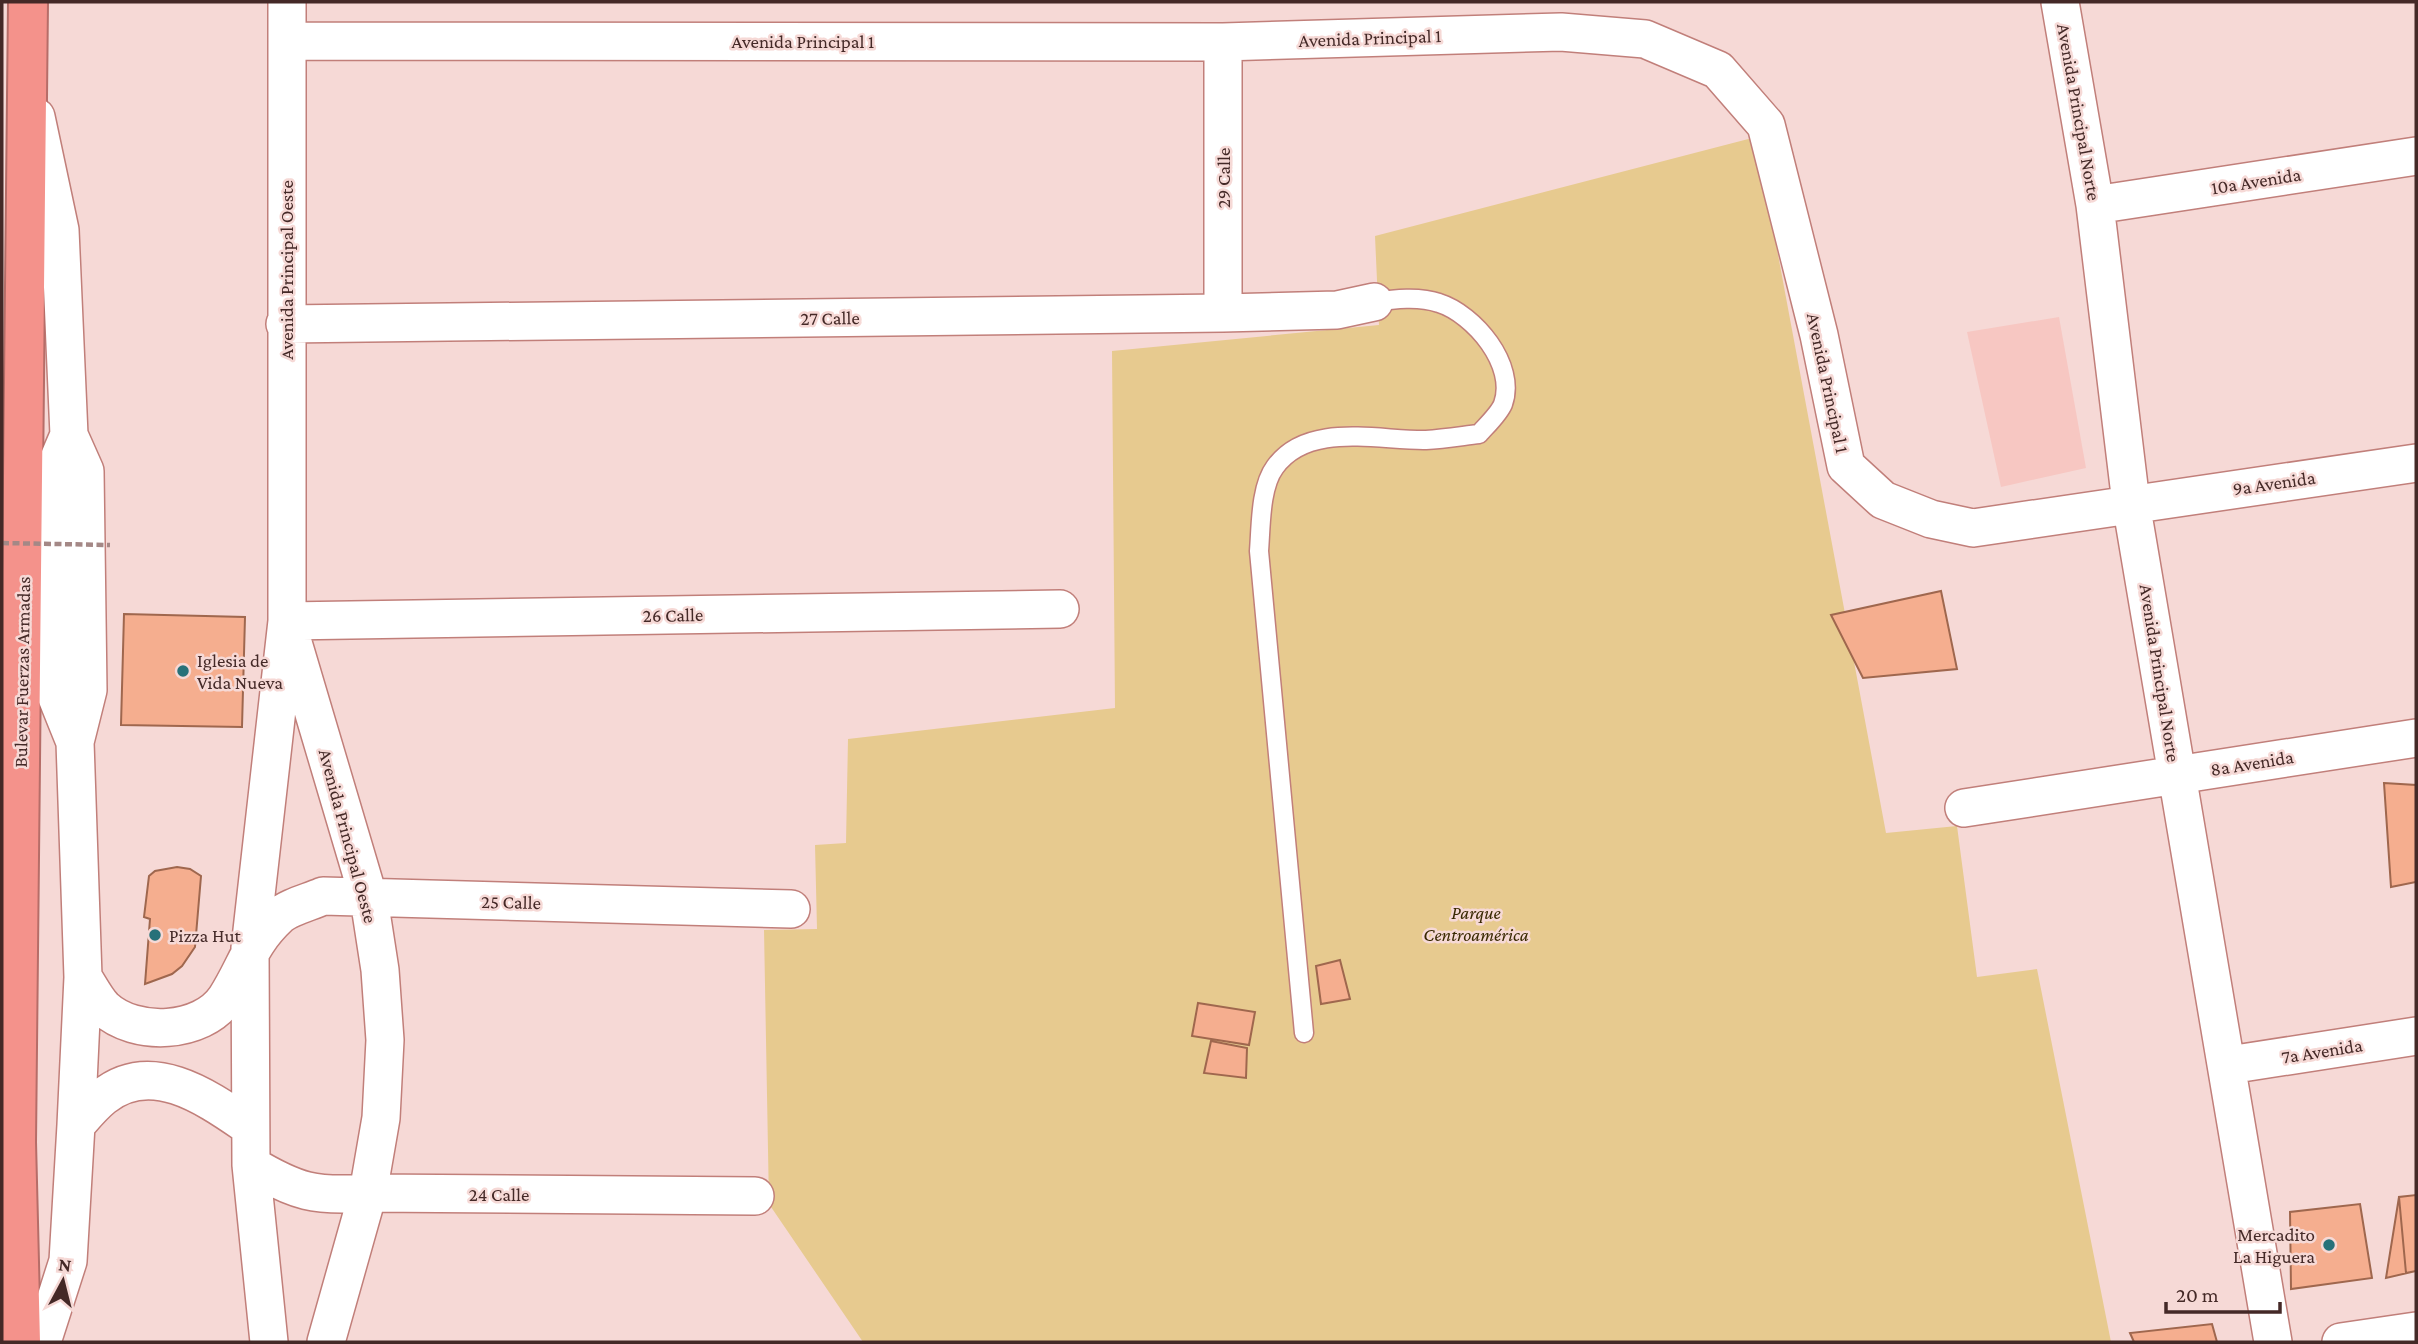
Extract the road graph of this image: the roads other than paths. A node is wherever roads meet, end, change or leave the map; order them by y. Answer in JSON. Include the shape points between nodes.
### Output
{"nodes":[{"id":1,"x":28,"y":2,"type":"edge"},
{"id":2,"x":287,"y":2,"type":"edge"},
{"id":3,"x":2060,"y":2,"type":"edge"},
{"id":4,"x":287,"y":41,"type":"junction"},
{"id":5,"x":1223,"y":42,"type":"junction"},
{"id":6,"x":28,"y":82,"type":"junction"},
{"id":7,"x":2416,"y":156,"type":"edge"},
{"id":8,"x":2095,"y":205,"type":"junction"},
{"id":9,"x":1374,"y":302,"type":"joint"},
{"id":10,"x":1223,"y":313,"type":"junction"},
{"id":11,"x":285,"y":324,"type":"junction"},
{"id":12,"x":2416,"y":463,"type":"edge"},
{"id":13,"x":2131,"y":503,"type":"junction"},
{"id":14,"x":1060,"y":609,"type":"dead end"},
{"id":15,"x":287,"y":621,"type":"junction"},
{"id":16,"x":2416,"y":738,"type":"edge"},
{"id":17,"x":2176,"y":775,"type":"junction"},
{"id":18,"x":1964,"y":808,"type":"dead end"},
{"id":19,"x":369,"y":899,"type":"junction"},
{"id":20,"x":791,"y":909,"type":"dead end"},
{"id":21,"x":250,"y":948,"type":"junction"},
{"id":22,"x":83,"y":976,"type":"junction"},
{"id":23,"x":1304,"y":1033,"type":"dead end"},
{"id":24,"x":2416,"y":1036,"type":"edge"},
{"id":25,"x":2229,"y":1065,"type":"junction"},
{"id":26,"x":76,"y":1125,"type":"junction"},
{"id":27,"x":250,"y":1127,"type":"junction"},
{"id":28,"x":251,"y":1165,"type":"junction"},
{"id":29,"x":368,"y":1193,"type":"junction"},
{"id":30,"x":755,"y":1196,"type":"dead end"},
{"id":31,"x":2416,"y":1331,"type":"edge"},
{"id":32,"x":21,"y":1342,"type":"edge"},
{"id":33,"x":42,"y":1342,"type":"edge"},
{"id":34,"x":269,"y":1342,"type":"edge"},
{"id":35,"x":326,"y":1342,"type":"edge"},
{"id":36,"x":2273,"y":1342,"type":"edge"},
{"id":37,"x":2341,"y":1342,"type":"edge"}],
"edges":[{"from":1,"to":6,"type":"highway","name":"Bulevar Fuerzas Armadas"},
{"from":2,"to":4,"type":"street","name":"Avenida Principal Oeste"},
{"from":3,"to":8,"type":"street","name":"Avenida Principal Norte"},
{"from":4,"to":5,"type":"street","name":"Avenida Principal 1"},
{"from":4,"to":11,"type":"street","name":"Avenida Principal Oeste"},
{"from":5,"to":10,"type":"street","name":"29 Calle"},
{"from":5,"to":13,"type":"street","name":"Avenida Principal 1","via":[[1561,32],[1645,39],[1718,70],[1766,125],[1819,335],[1846,466],[1883,500],[1931,519],[1973,528]]},
{"from":6,"to":22,"type":"street","via":[[60,230],[69,435],[85,471],[88,690],[75,742]]},
{"from":6,"to":32,"type":"highway","name":"Bulevar Fuerzas Armadas","via":[[16,1142]]},
{"from":7,"to":8,"type":"street","name":"10a Avenida"},
{"from":8,"to":13,"type":"street","name":"Avenida Principal Norte"},
{"from":9,"to":10,"type":"street","name":"27 Calle","via":[[1337,310]]},
{"from":9,"to":23,"type":"lane","via":[[1439,303],[1471,323],[1504,367],[1503,404],[1479,434],[1427,440],[1345,437],[1303,444],[1274,468],[1262,507],[1259,551]]},
{"from":10,"to":11,"type":"street","name":"27 Calle"},
{"from":11,"to":15,"type":"street","name":"Avenida Principal Oeste"},
{"from":12,"to":13,"type":"street","name":"9a Avenida"},
{"from":13,"to":17,"type":"street","name":"Avenida Principal Norte"},
{"from":14,"to":15,"type":"street","name":"26 Calle"},
{"from":15,"to":19,"type":"street","name":"Avenida Principal Oeste"},
{"from":15,"to":21,"type":"street","name":"Avenida Principal Oeste"},
{"from":16,"to":17,"type":"street","name":"8a Avenida"},
{"from":17,"to":18,"type":"street","name":"8a Avenida"},
{"from":17,"to":25,"type":"street","name":"Avenida Principal Norte"},
{"from":19,"to":20,"type":"street","name":"25 Calle"},
{"from":19,"to":21,"type":"street","name":"25 Calle","via":[[323,897],[281,914]]},
{"from":19,"to":29,"type":"street","name":"Avenida Principal Oeste","via":[[385,1040],[381,1118]]},
{"from":21,"to":22,"type":"street","name":"Avenida Principal Oeste","via":[[225,1000],[201,1019],[163,1028],[130,1023],[104,1008]]},
{"from":21,"to":27,"type":"street","name":"Avenida Principal Oeste"},
{"from":22,"to":26,"type":"street"},
{"from":24,"to":25,"type":"street","name":"7a Avenida"},
{"from":25,"to":36,"type":"street","name":"Avenida Principal Norte"},
{"from":26,"to":27,"type":"street","via":[[104,1096],[127,1084],[156,1080],[186,1087]]},
{"from":26,"to":33,"type":"street","via":[[68,1261]]},
{"from":27,"to":28,"type":"street","name":"Avenida Principal Oeste"},
{"from":28,"to":29,"type":"street","name":"24 Calle","via":[[286,1186],[327,1196]]},
{"from":28,"to":34,"type":"street","name":"Avenida Principal Oeste"},
{"from":29,"to":30,"type":"street","name":"24 Calle"},
{"from":29,"to":35,"type":"street","name":"Avenida Principal Oeste"},
{"from":31,"to":37,"type":"street"}]}
